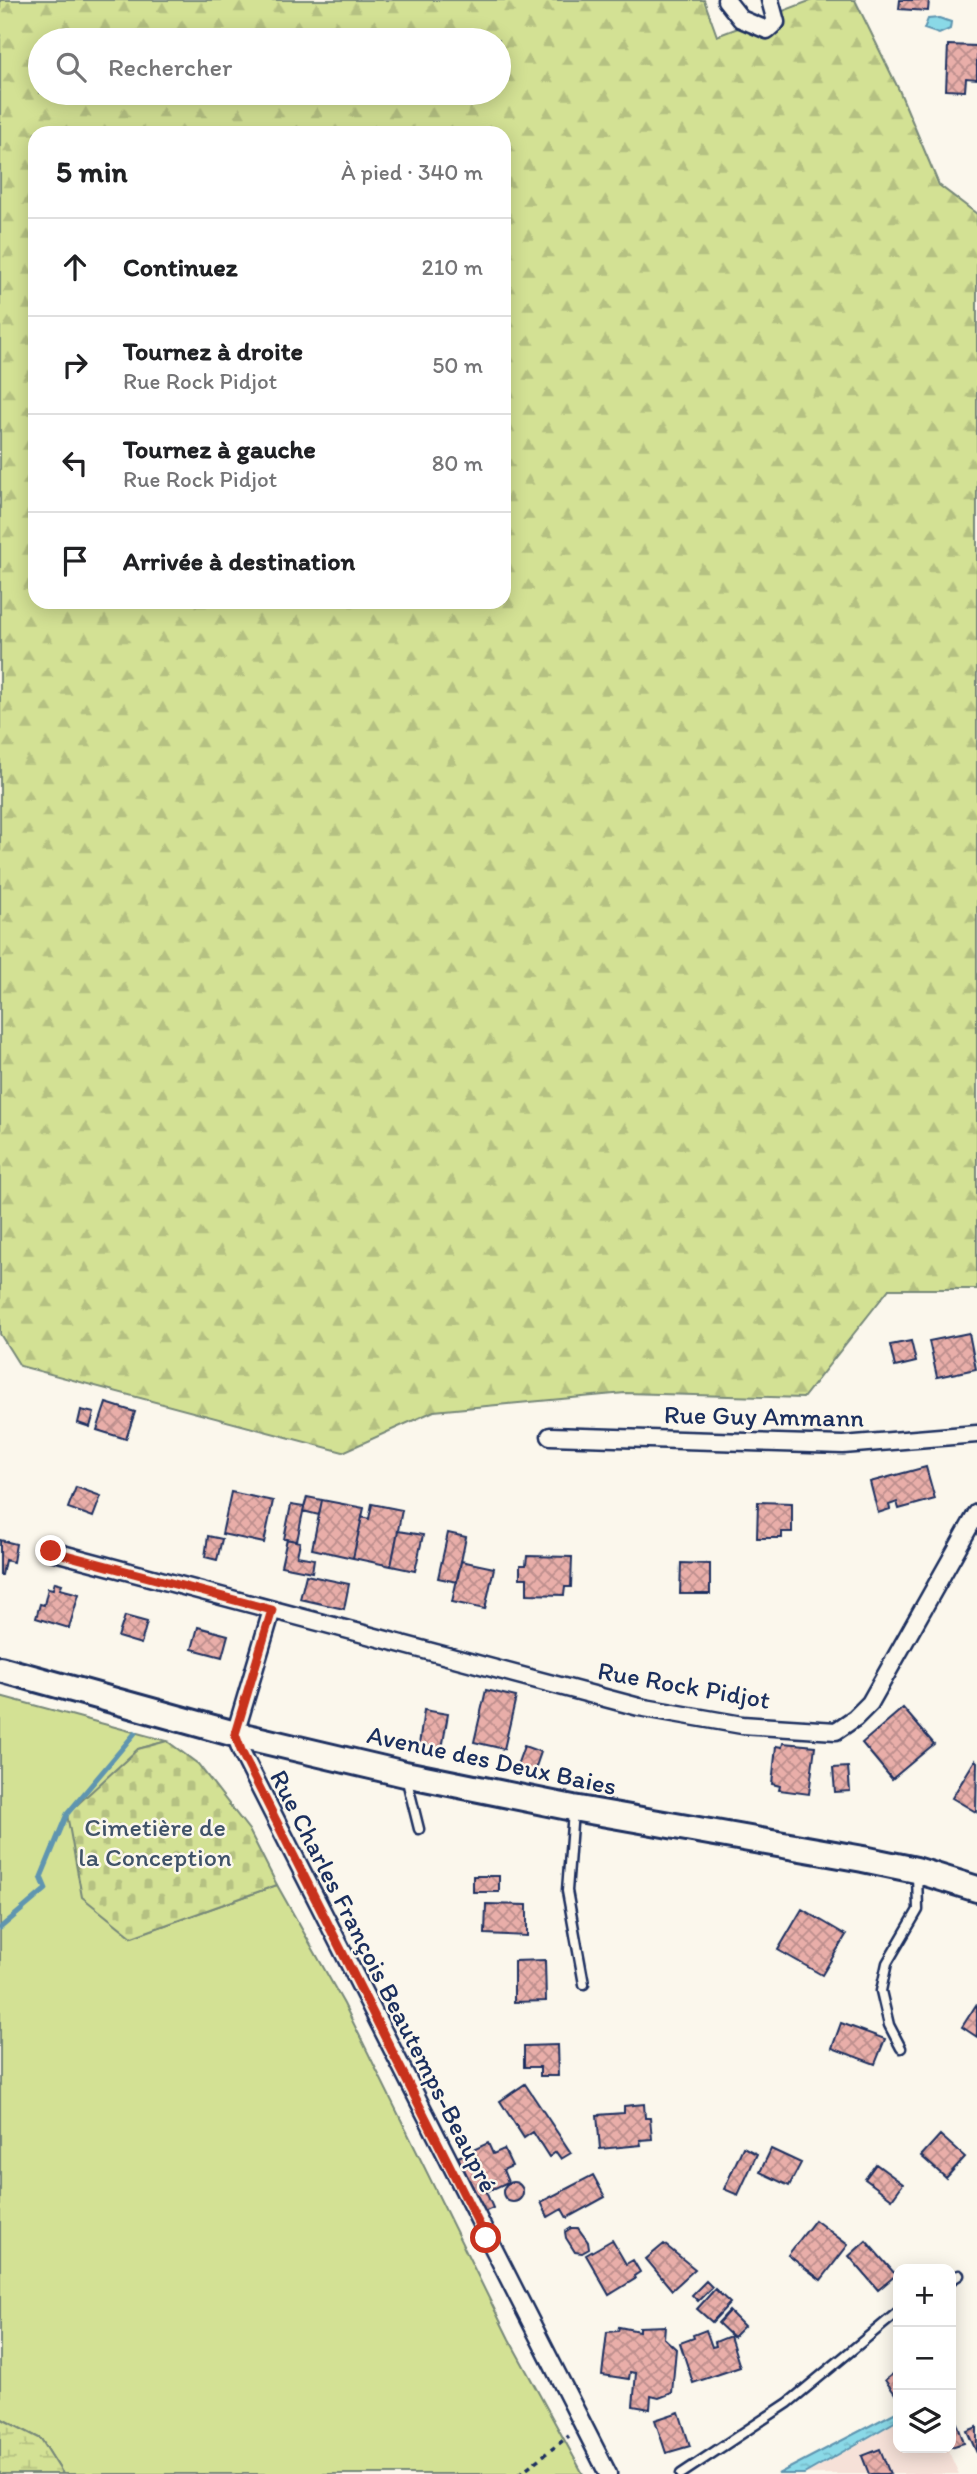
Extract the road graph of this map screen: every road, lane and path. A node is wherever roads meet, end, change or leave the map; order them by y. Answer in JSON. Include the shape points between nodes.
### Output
{"nodes":[{"id":1,"x":726,"y":0,"type":"edge"},
{"id":2,"x":771,"y":0,"type":"edge"},
{"id":3,"x":977,"y":1434,"type":"edge"},
{"id":4,"x":550,"y":1436,"type":"dead end"},
{"id":5,"x":977,"y":1513,"type":"edge"},
{"id":6,"x":51,"y":1551,"type":"dead end"},
{"id":7,"x":272,"y":1610,"type":"junction"},
{"id":8,"x":0,"y":1669,"type":"edge"},
{"id":9,"x":235,"y":1734,"type":"junction"},
{"id":10,"x":405,"y":1774,"type":"junction"},
{"id":11,"x":573,"y":1808,"type":"junction"},
{"id":12,"x":419,"y":1829,"type":"dead end"},
{"id":13,"x":916,"y":1870,"type":"junction"},
{"id":14,"x":977,"y":1889,"type":"edge"},
{"id":15,"x":584,"y":1984,"type":"dead end"},
{"id":16,"x":901,"y":2048,"type":"dead end"},
{"id":17,"x":959,"y":2274,"type":"dead end"},
{"id":18,"x":956,"y":2276,"type":"edge"},
{"id":19,"x":893,"y":2316,"type":"edge"},
{"id":20,"x":585,"y":2424,"type":"junction"},
{"id":21,"x":519,"y":2474,"type":"edge"},
{"id":22,"x":608,"y":2474,"type":"edge"},
{"id":23,"x":681,"y":2474,"type":"edge"}],
"edges":[{"from":1,"to":2,"type":"street","via":[[741,19],[767,30],[776,22]]},
{"from":3,"to":4,"type":"street","name":"Rue Guy Ammann","via":[[843,1445]]},
{"from":5,"to":7,"type":"street","name":"Rue Rock Pidjot","via":[[870,1703],[836,1731],[742,1724],[639,1707]]},
{"from":6,"to":7,"type":"street","name":"Rue Rock Pidjot"},
{"from":7,"to":9,"type":"street"},
{"from":8,"to":9,"type":"main road","name":"Avenue des Deux Baies"},
{"from":9,"to":10,"type":"main road","name":"Avenue des Deux Baies"},
{"from":9,"to":20,"type":"street","name":"Rue Charles François Beautemps-Beaupré","via":[[480,2225]]},
{"from":10,"to":11,"type":"main road","name":"Avenue des Deux Baies"},
{"from":10,"to":12,"type":"lane"},
{"from":11,"to":13,"type":"main road","name":"Avenue des Deux Baies"},
{"from":11,"to":15,"type":"lane","via":[[567,1891]]},
{"from":13,"to":14,"type":"main road","name":"Avenue des Deux Baies"},
{"from":13,"to":16,"type":"lane","via":[[918,1910],[887,1963],[881,1991],[889,2025]]},
{"from":17,"to":18,"type":"lane"},
{"from":19,"to":23,"type":"lane","via":[[788,2403]]},
{"from":20,"to":21,"type":"path"},
{"from":20,"to":22,"type":"street","name":"Rue Charles François Beautemps-Beaupré"}]}
